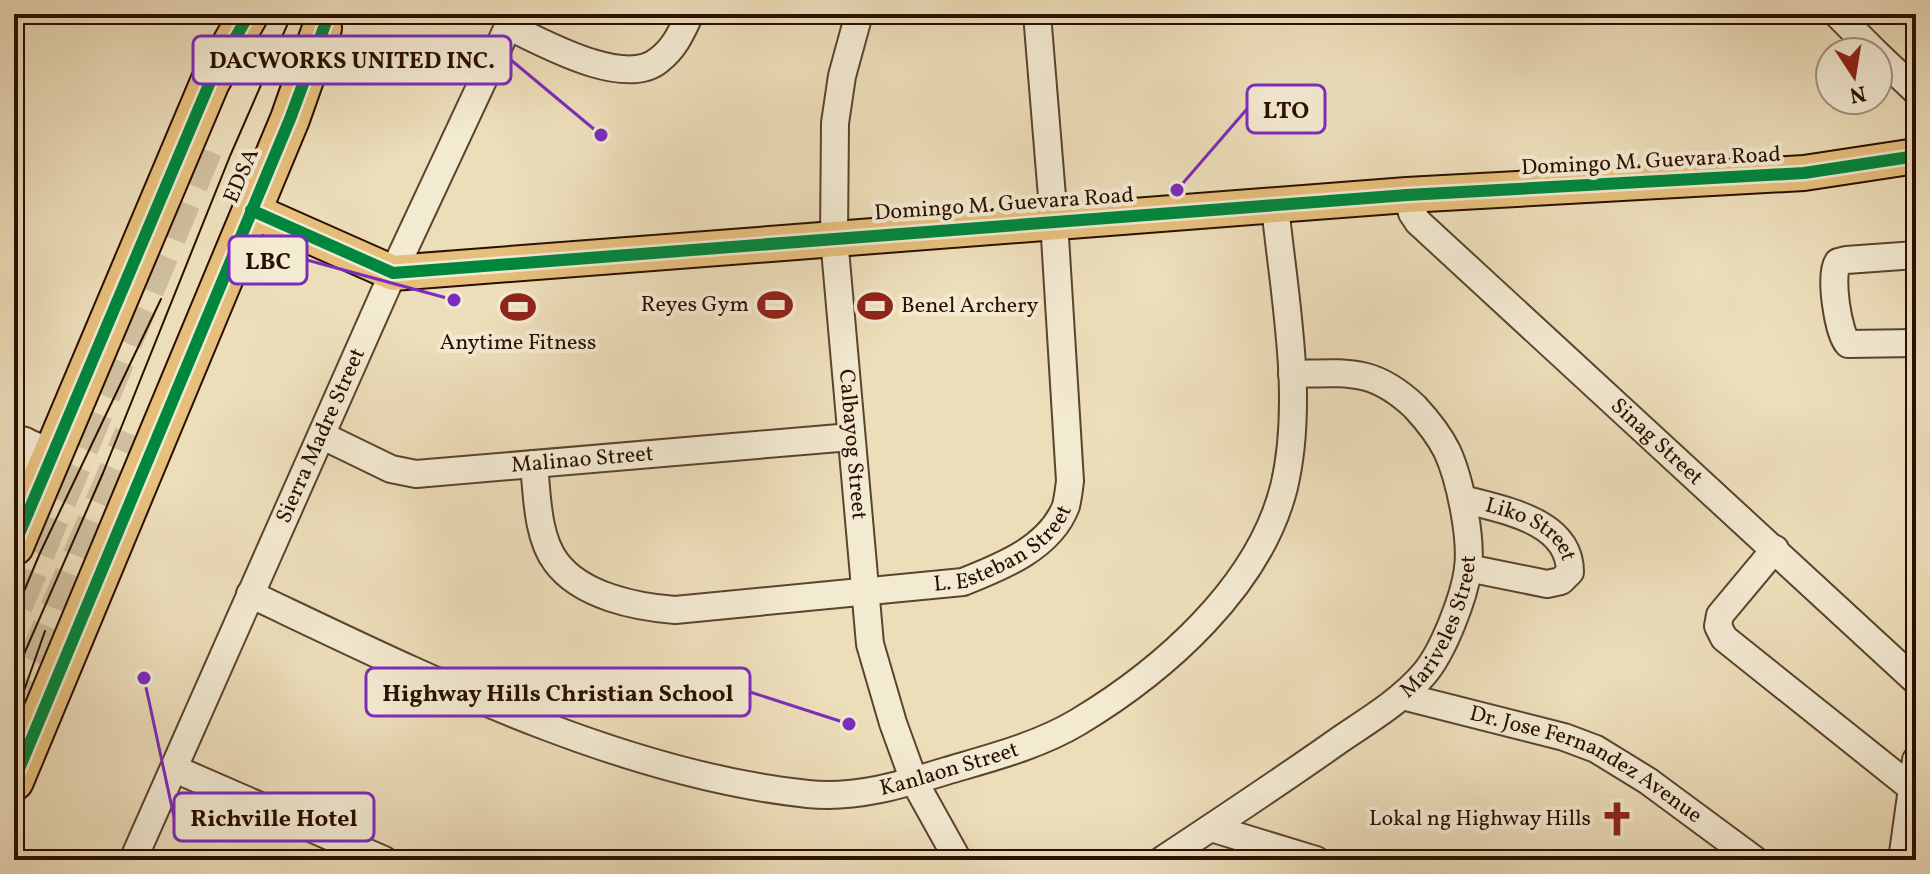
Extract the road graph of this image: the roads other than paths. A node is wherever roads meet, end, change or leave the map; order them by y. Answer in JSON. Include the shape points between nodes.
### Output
{"nodes":[{"id":1,"x":250,"y":14,"type":"edge"},
{"id":2,"x":690,"y":14,"type":"edge"},
{"id":3,"x":859,"y":14,"type":"edge"},
{"id":4,"x":1037,"y":14,"type":"edge"},
{"id":5,"x":1837,"y":14,"type":"edge"},
{"id":6,"x":511,"y":20,"type":"edge"},
{"id":7,"x":326,"y":21,"type":"edge"},
{"id":8,"x":1858,"y":36,"type":"edge"},
{"id":9,"x":1894,"y":71,"type":"edge"},
{"id":10,"x":1916,"y":91,"type":"edge"},
{"id":11,"x":206,"y":143,"type":"tunnel mouth"},
{"id":12,"x":1916,"y":156,"type":"edge"},
{"id":13,"x":1407,"y":195,"type":"junction"},
{"id":14,"x":1275,"y":206,"type":"junction"},
{"id":15,"x":251,"y":210,"type":"junction"},
{"id":16,"x":1054,"y":221,"type":"junction"},
{"id":17,"x":834,"y":238,"type":"junction"},
{"id":18,"x":1916,"y":255,"type":"edge"},
{"id":19,"x":393,"y":273,"type":"junction"},
{"id":20,"x":1916,"y":343,"type":"edge"},
{"id":21,"x":1292,"y":374,"type":"junction"},
{"id":22,"x":133,"y":435,"type":"tunnel mouth"},
{"id":23,"x":323,"y":436,"type":"junction"},
{"id":24,"x":851,"y":437,"type":"junction"},
{"id":25,"x":26,"y":461,"type":"edge"},
{"id":26,"x":534,"y":464,"type":"junction"},
{"id":27,"x":1463,"y":499,"type":"junction"},
{"id":28,"x":14,"y":546,"type":"edge"},
{"id":29,"x":1775,"y":549,"type":"junction"},
{"id":30,"x":1468,"y":568,"type":"junction"},
{"id":31,"x":865,"y":593,"type":"junction"},
{"id":32,"x":250,"y":594,"type":"junction"},
{"id":33,"x":1916,"y":681,"type":"edge"},
{"id":34,"x":1402,"y":696,"type":"junction"},
{"id":35,"x":1916,"y":760,"type":"edge"},
{"id":36,"x":175,"y":769,"type":"junction"},
{"id":37,"x":14,"y":781,"type":"edge"},
{"id":38,"x":914,"y":781,"type":"junction"},
{"id":39,"x":1913,"y":789,"type":"junction"},
{"id":40,"x":1258,"y":797,"type":"junction"},
{"id":41,"x":1211,"y":828,"type":"junction"},
{"id":42,"x":1252,"y":841,"type":"junction"},
{"id":43,"x":133,"y":860,"type":"edge"},
{"id":44,"x":384,"y":860,"type":"edge"},
{"id":45,"x":958,"y":860,"type":"edge"},
{"id":46,"x":1162,"y":860,"type":"edge"},
{"id":47,"x":1316,"y":860,"type":"edge"},
{"id":48,"x":1755,"y":860,"type":"edge"},
{"id":49,"x":1902,"y":860,"type":"edge"}],
"edges":[{"from":1,"to":11,"type":"highway","name":"EDSA"},
{"from":1,"to":25,"type":"highway","via":[[210,82]]},
{"from":2,"to":6,"type":"street","via":[[678,41],[657,63],[629,71],[585,61]]},
{"from":3,"to":17,"type":"street","name":"Calbayog Street","via":[[835,123]]},
{"from":4,"to":16,"type":"street","name":"L. Esteban Street"},
{"from":5,"to":8,"type":"street"},
{"from":6,"to":19,"type":"street","name":"Sierra Madre Street"},
{"from":7,"to":15,"type":"highway"},
{"from":7,"to":22,"type":"highway","name":"EDSA","via":[[269,112]]},
{"from":9,"to":10,"type":"street"},
{"from":12,"to":13,"type":"main road","name":"Domingo M. Guevara Road","via":[[1804,173]]},
{"from":13,"to":14,"type":"main road","name":"Domingo M. Guevara Road"},
{"from":13,"to":29,"type":"street","name":"Sinag Street","via":[[1418,222]]},
{"from":14,"to":16,"type":"main road","name":"Domingo M. Guevara Road"},
{"from":14,"to":21,"type":"street","name":"Kanlaon Street"},
{"from":15,"to":19,"type":"main road","name":"Domingo M. Guevara Road"},
{"from":15,"to":37,"type":"highway"},
{"from":16,"to":17,"type":"main road","name":"Domingo M. Guevara Road"},
{"from":16,"to":31,"type":"street","name":"L. Esteban Street","via":[[1070,481],[1066,507],[1048,534],[1000,567],[963,582]]},
{"from":17,"to":19,"type":"main road","name":"Domingo M. Guevara Road"},
{"from":17,"to":24,"type":"street","name":"Calbayog Street"},
{"from":18,"to":20,"type":"street","via":[[1846,260],[1838,262],[1833,273],[1842,335],[1848,344]]},
{"from":19,"to":23,"type":"street","name":"Sierra Madre Street"},
{"from":21,"to":27,"type":"street","name":"Mariveles Street","via":[[1350,373],[1395,388],[1441,438]]},
{"from":21,"to":38,"type":"street","name":"Kanlaon Street","via":[[1286,477],[1273,521],[1236,582],[1187,640],[1076,724]]},
{"from":23,"to":26,"type":"street","name":"Malinao Street","via":[[391,469],[416,474]]},
{"from":23,"to":32,"type":"street","name":"Sierra Madre Street"},
{"from":24,"to":26,"type":"street","name":"Malinao Street"},
{"from":24,"to":31,"type":"street","name":"Calbayog Street"},
{"from":25,"to":28,"type":"highway"},
{"from":26,"to":31,"type":"street","name":"L. Esteban Street","via":[[546,542],[556,563],[600,595],[675,610]]},
{"from":27,"to":30,"type":"street","name":"Mariveles Street"},
{"from":27,"to":30,"type":"street","name":"Liko Street","via":[[1528,518],[1562,544],[1570,562],[1570,572],[1561,581],[1547,584]]},
{"from":29,"to":33,"type":"street","name":"Sinag Street"},
{"from":29,"to":39,"type":"street","via":[[1720,615],[1724,638]]},
{"from":30,"to":34,"type":"street","name":"Mariveles Street","via":[[1442,646]]},
{"from":31,"to":38,"type":"street","name":"Calbayog Street","via":[[870,644]]},
{"from":32,"to":36,"type":"street","name":"Sierra Madre Street"},
{"from":32,"to":38,"type":"street","name":"Kanlaon Street","via":[[475,696],[676,769],[809,794],[853,795]]},
{"from":34,"to":40,"type":"street","name":"Mariveles Street"},
{"from":34,"to":48,"type":"street","name":"Dr. Jose Fernandez Avenue","via":[[1596,749]]},
{"from":35,"to":39,"type":"street"},
{"from":36,"to":43,"type":"street","name":"Sierra Madre Street"},
{"from":36,"to":44,"type":"street"},
{"from":38,"to":45,"type":"street","name":"Calbayog Street"},
{"from":39,"to":49,"type":"street"},
{"from":40,"to":41,"type":"street","name":"Mariveles Street"},
{"from":40,"to":42,"type":"street"},
{"from":41,"to":42,"type":"street"},
{"from":41,"to":46,"type":"street","name":"Mariveles Street"},
{"from":42,"to":47,"type":"street"}]}
